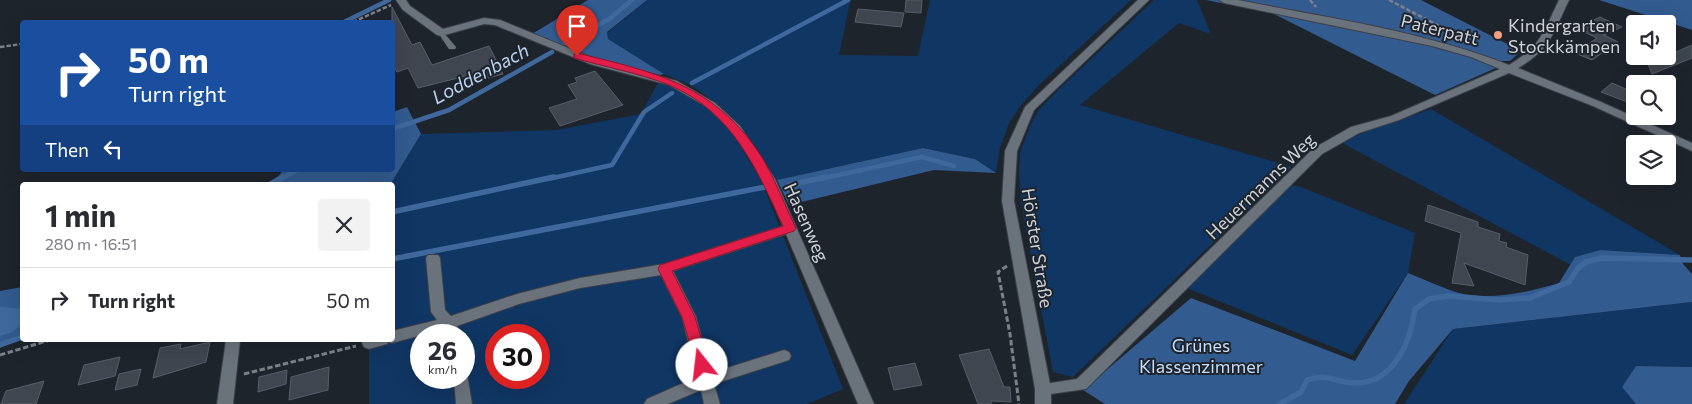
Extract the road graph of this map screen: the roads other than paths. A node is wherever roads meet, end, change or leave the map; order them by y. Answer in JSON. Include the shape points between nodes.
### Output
{"nodes":[{"id":1,"x":1144,"y":0,"type":"edge"},
{"id":2,"x":1224,"y":0,"type":"edge"},
{"id":3,"x":1564,"y":0,"type":"edge"},
{"id":4,"x":402,"y":1,"type":"edge"},
{"id":5,"x":441,"y":33,"type":"junction"},
{"id":6,"x":452,"y":47,"type":"dead end"},
{"id":7,"x":1511,"y":68,"type":"junction"},
{"id":8,"x":1692,"y":147,"type":"edge"},
{"id":9,"x":790,"y":228,"type":"junction"},
{"id":10,"x":433,"y":258,"type":"dead end"},
{"id":11,"x":664,"y":269,"type":"junction"},
{"id":12,"x":448,"y":324,"type":"edge"},
{"id":13,"x":463,"y":324,"type":"edge"},
{"id":14,"x":410,"y":335,"type":"edge"},
{"id":15,"x":395,"y":337,"type":"edge"},
{"id":16,"x":233,"y":342,"type":"edge"},
{"id":17,"x":784,"y":356,"type":"dead end"},
{"id":18,"x":707,"y":380,"type":"junction"},
{"id":19,"x":1043,"y":388,"type":"junction"},
{"id":20,"x":463,"y":389,"type":"edge"},
{"id":21,"x":225,"y":404,"type":"edge"},
{"id":22,"x":464,"y":404,"type":"edge"},
{"id":23,"x":652,"y":404,"type":"edge"},
{"id":24,"x":712,"y":404,"type":"edge"},
{"id":25,"x":866,"y":404,"type":"edge"},
{"id":26,"x":1043,"y":404,"type":"edge"}],
"edges":[{"from":1,"to":19,"type":"street","name":"Hörster Straße","via":[[1029,109],[1011,151],[1008,201]]},
{"from":2,"to":7,"type":"street","name":"Paterpatt","via":[[1434,43]]},
{"from":3,"to":7,"type":"street","name":"Heuermanns Weg","via":[[1542,45]]},
{"from":4,"to":5,"type":"street","via":[[406,8]]},
{"from":5,"to":6,"type":"lane"},
{"from":5,"to":9,"type":"street","name":"Hasenweg","via":[[484,21],[497,22],[594,62],[656,77],[687,90],[711,105],[736,129],[769,179]]},
{"from":7,"to":8,"type":"street","name":"Paterpatt"},
{"from":7,"to":19,"type":"street","name":"Heuermanns Weg","via":[[1395,118],[1355,130],[1318,151],[1080,385]]},
{"from":9,"to":11,"type":"street"},
{"from":9,"to":25,"type":"street","name":"Hasenweg"},
{"from":10,"to":12,"type":"street","via":[[438,312]]},
{"from":11,"to":13,"type":"street","via":[[580,283],[517,299]]},
{"from":11,"to":18,"type":"street","via":[[689,317]]},
{"from":14,"to":15,"type":"street"},
{"from":16,"to":21,"type":"street"},
{"from":17,"to":18,"type":"street"},
{"from":18,"to":23,"type":"street"},
{"from":18,"to":24,"type":"street"},
{"from":19,"to":26,"type":"street","name":"Hörster Straße"},
{"from":20,"to":22,"type":"street"}]}
